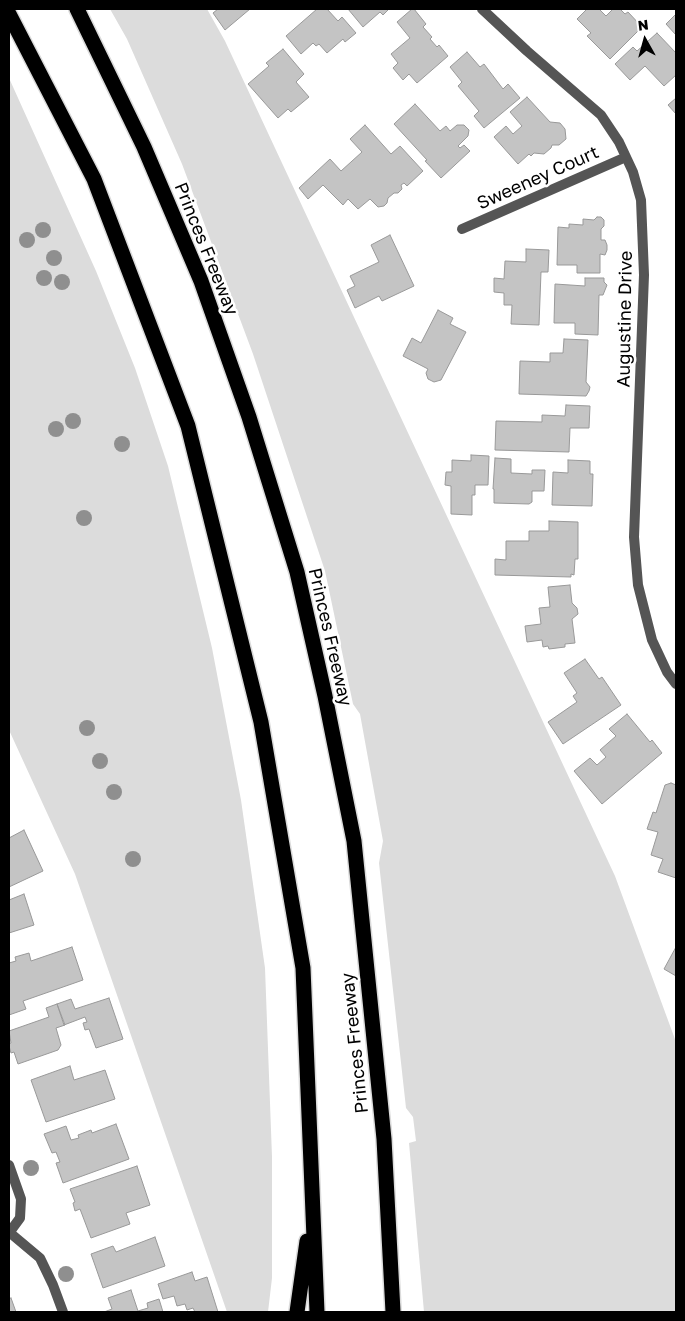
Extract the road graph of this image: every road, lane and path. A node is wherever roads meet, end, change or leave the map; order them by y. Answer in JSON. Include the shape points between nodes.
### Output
{"nodes":[{"id":1,"x":77,"y":9,"type":"edge"},
{"id":2,"x":482,"y":9,"type":"edge"},
{"id":3,"x":9,"y":14,"type":"edge"},
{"id":4,"x":626,"y":156,"type":"junction"},
{"id":5,"x":462,"y":229,"type":"dead end"},
{"id":6,"x":676,"y":684,"type":"edge"},
{"id":7,"x":9,"y":1165,"type":"edge"},
{"id":8,"x":312,"y":1203,"type":"junction"},
{"id":9,"x":9,"y":1233,"type":"edge"},
{"id":10,"x":63,"y":1312,"type":"edge"},
{"id":11,"x":297,"y":1312,"type":"edge"},
{"id":12,"x":317,"y":1312,"type":"edge"},
{"id":13,"x":393,"y":1312,"type":"edge"}],
"edges":[{"from":1,"to":13,"type":"highway","name":"Princes Freeway","via":[[144,147],[201,281],[249,418],[296,572],[354,841],[384,1139]]},
{"from":2,"to":4,"type":"street","name":"Augustine Drive","via":[[601,114]]},
{"from":3,"to":8,"type":"highway","via":[[94,180],[188,426],[261,722],[303,968]]},
{"from":4,"to":5,"type":"street","name":"Sweeney Court"},
{"from":4,"to":6,"type":"street","name":"Augustine Drive","via":[[640,200],[644,275],[634,537],[638,585],[652,640]]},
{"from":7,"to":9,"type":"street","via":[[21,1199],[20,1218]]},
{"from":8,"to":11,"type":"highway"},
{"from":8,"to":12,"type":"highway"},
{"from":9,"to":10,"type":"street","via":[[40,1258]]}]}
